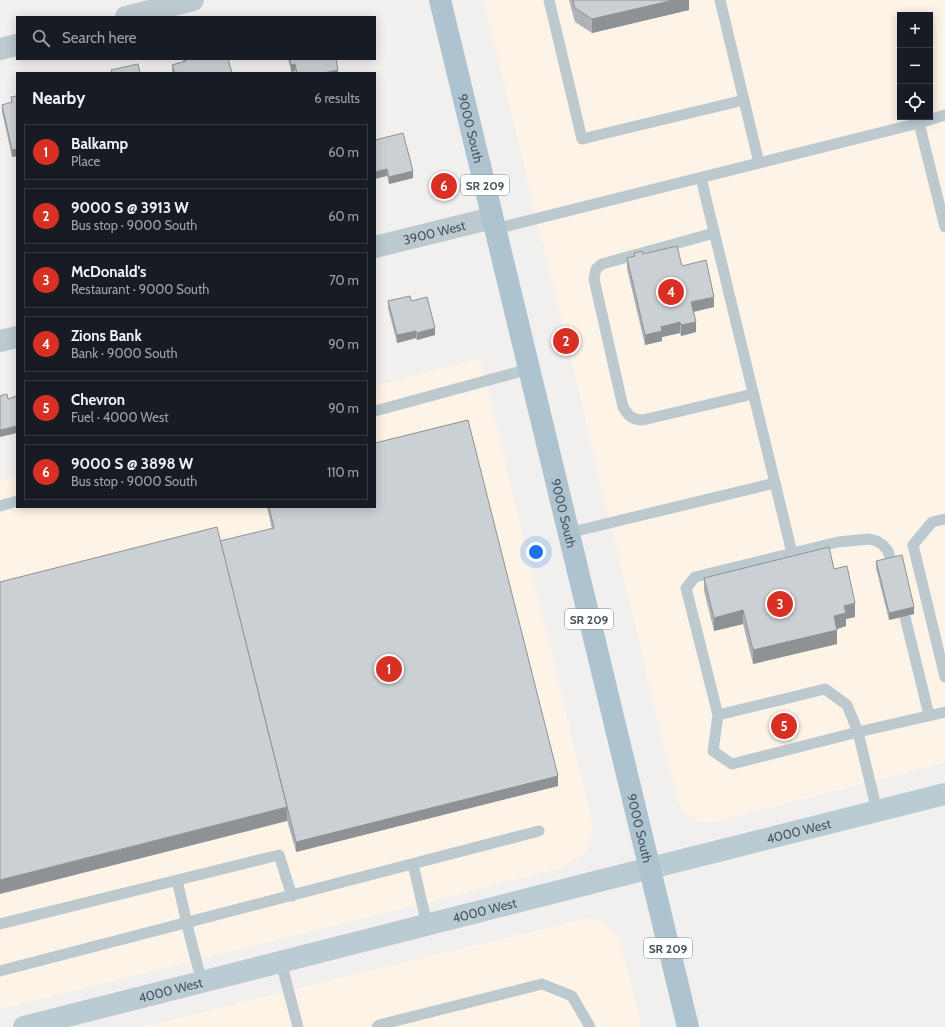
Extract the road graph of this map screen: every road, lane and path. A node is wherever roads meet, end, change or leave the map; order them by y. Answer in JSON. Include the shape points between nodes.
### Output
{"nodes":[{"id":1,"x":193,"y":0,"type":"edge"},
{"id":2,"x":440,"y":0,"type":"edge"},
{"id":3,"x":548,"y":0,"type":"edge"},
{"id":4,"x":720,"y":0,"type":"edge"},
{"id":5,"x":130,"y":16,"type":"edge"},
{"id":6,"x":16,"y":45,"type":"edge"},
{"id":7,"x":0,"y":49,"type":"edge"},
{"id":8,"x":744,"y":100,"type":"junction"},
{"id":9,"x":945,"y":115,"type":"edge"},
{"id":10,"x":919,"y":123,"type":"junction"},
{"id":11,"x":759,"y":163,"type":"junction"},
{"id":12,"x":701,"y":178,"type":"junction"},
{"id":13,"x":494,"y":223,"type":"junction"},
{"id":14,"x":945,"y":227,"type":"edge"},
{"id":15,"x":714,"y":232,"type":"junction"},
{"id":16,"x":376,"y":247,"type":"edge"},
{"id":17,"x":16,"y":337,"type":"edge"},
{"id":18,"x":0,"y":341,"type":"edge"},
{"id":19,"x":529,"y":369,"type":"junction"},
{"id":20,"x":753,"y":394,"type":"junction"},
{"id":21,"x":376,"y":411,"type":"edge"},
{"id":22,"x":775,"y":483,"type":"junction"},
{"id":23,"x":16,"y":502,"type":"edge"},
{"id":24,"x":0,"y":506,"type":"edge"},
{"id":25,"x":945,"y":519,"type":"edge"},
{"id":26,"x":568,"y":533,"type":"junction"},
{"id":27,"x":792,"y":553,"type":"junction"},
{"id":28,"x":892,"y":564,"type":"edge"},
{"id":29,"x":905,"y":617,"type":"edge"},
{"id":30,"x":945,"y":677,"type":"edge"},
{"id":31,"x":945,"y":712,"type":"edge"},
{"id":32,"x":718,"y":715,"type":"junction"},
{"id":33,"x":929,"y":715,"type":"junction"},
{"id":34,"x":858,"y":732,"type":"junction"},
{"id":35,"x":945,"y":794,"type":"edge"},
{"id":36,"x":877,"y":811,"type":"junction"},
{"id":37,"x":539,"y":832,"type":"dead end"},
{"id":38,"x":414,"y":864,"type":"junction"},
{"id":39,"x":649,"y":868,"type":"junction"},
{"id":40,"x":177,"y":880,"type":"junction"},
{"id":41,"x":292,"y":896,"type":"junction"},
{"id":42,"x":186,"y":923,"type":"junction"},
{"id":43,"x":0,"y":924,"type":"edge"},
{"id":44,"x":427,"y":924,"type":"junction"},
{"id":45,"x":281,"y":962,"type":"junction"},
{"id":46,"x":0,"y":971,"type":"edge"},
{"id":47,"x":202,"y":982,"type":"junction"},
{"id":48,"x":78,"y":1020,"type":"edge"},
{"id":49,"x":24,"y":1027,"type":"edge"},
{"id":50,"x":298,"y":1027,"type":"edge"},
{"id":51,"x":377,"y":1027,"type":"edge"},
{"id":52,"x":590,"y":1027,"type":"edge"},
{"id":53,"x":688,"y":1027,"type":"edge"}],
"edges":[{"from":1,"to":5,"type":"street"},
{"from":2,"to":13,"type":"main road","name":"9000 South","number":"SR 209"},
{"from":3,"to":8,"type":"lane","via":[[582,139]]},
{"from":4,"to":8,"type":"lane"},
{"from":6,"to":7,"type":"street"},
{"from":8,"to":11,"type":"lane"},
{"from":9,"to":10,"type":"lane"},
{"from":10,"to":11,"type":"lane"},
{"from":10,"to":14,"type":"lane"},
{"from":11,"to":12,"type":"lane"},
{"from":12,"to":13,"type":"lane"},
{"from":12,"to":15,"type":"lane"},
{"from":13,"to":16,"type":"street","name":"3900 West"},
{"from":13,"to":19,"type":"main road","name":"9000 South","number":"SR 209"},
{"from":15,"to":20,"type":"lane"},
{"from":15,"to":20,"type":"lane","via":[[602,264],[596,269],[594,279],[623,407],[635,420],[643,420]]},
{"from":17,"to":18,"type":"street"},
{"from":19,"to":21,"type":"lane"},
{"from":19,"to":26,"type":"main road","name":"9000 South","number":"SR 209"},
{"from":20,"to":22,"type":"lane"},
{"from":22,"to":26,"type":"lane"},
{"from":22,"to":27,"type":"lane"},
{"from":23,"to":24,"type":"lane"},
{"from":25,"to":30,"type":"lane","via":[[932,522],[913,545]]},
{"from":26,"to":39,"type":"main road","name":"9000 South","number":"SR 209"},
{"from":27,"to":28,"type":"lane","via":[[838,542],[869,539],[877,540],[883,545]]},
{"from":27,"to":32,"type":"lane","via":[[695,577],[686,588]]},
{"from":29,"to":33,"type":"lane"},
{"from":31,"to":33,"type":"lane"},
{"from":32,"to":34,"type":"lane","via":[[825,689],[847,705]]},
{"from":32,"to":34,"type":"lane","via":[[713,751],[732,764]]},
{"from":33,"to":34,"type":"lane"},
{"from":34,"to":36,"type":"lane"},
{"from":35,"to":36,"type":"main road","name":"4000 West"},
{"from":36,"to":39,"type":"main road","name":"4000 West"},
{"from":37,"to":38,"type":"lane"},
{"from":38,"to":41,"type":"lane"},
{"from":38,"to":44,"type":"lane"},
{"from":39,"to":44,"type":"main road","name":"4000 West"},
{"from":39,"to":53,"type":"main road","name":"9000 South","number":"SR 209"},
{"from":40,"to":41,"type":"lane","via":[[279,855]]},
{"from":40,"to":42,"type":"lane"},
{"from":40,"to":43,"type":"lane"},
{"from":41,"to":42,"type":"lane"},
{"from":42,"to":46,"type":"lane"},
{"from":42,"to":47,"type":"lane"},
{"from":44,"to":45,"type":"main road","name":"4000 West"},
{"from":45,"to":47,"type":"main road","name":"4000 West"},
{"from":45,"to":50,"type":"lane"},
{"from":47,"to":48,"type":"main road","name":"4000 West"},
{"from":48,"to":49,"type":"main road","name":"4000 West"},
{"from":51,"to":52,"type":"lane","via":[[542,984],[572,996]]}]}
